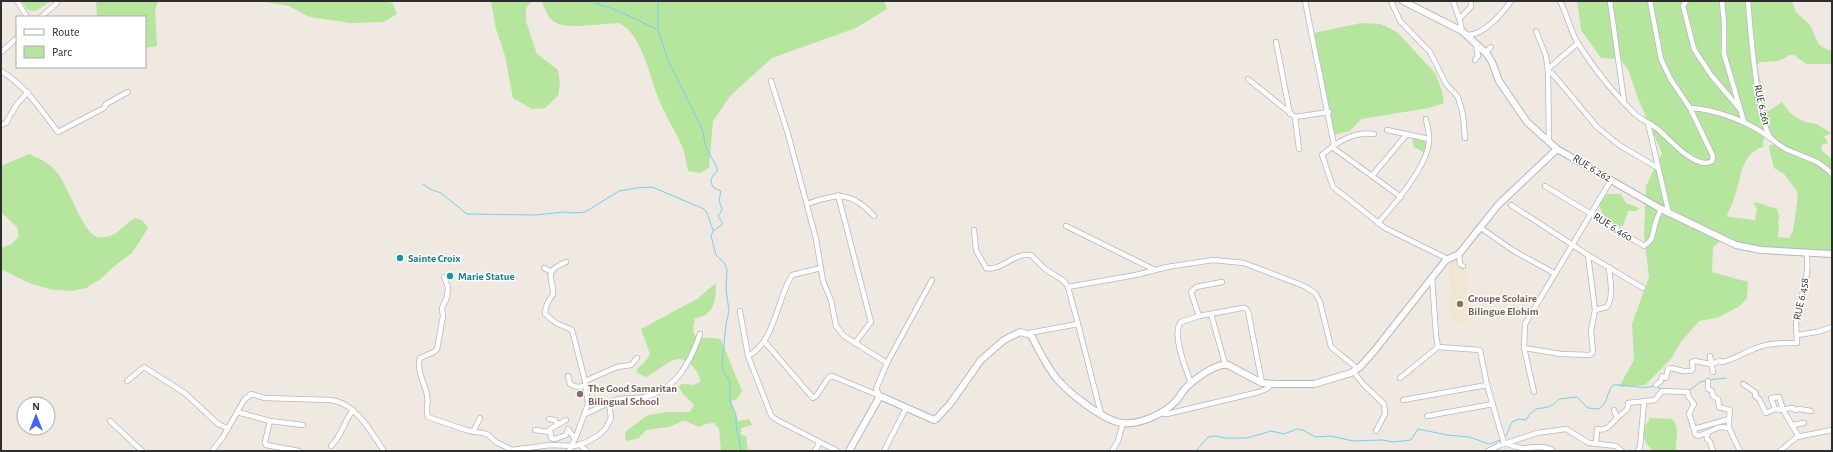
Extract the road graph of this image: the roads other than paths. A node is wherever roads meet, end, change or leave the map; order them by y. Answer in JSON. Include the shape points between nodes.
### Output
{"nodes":[{"id":1,"x":17,"y":1,"type":"edge"},
{"id":2,"x":1305,"y":1,"type":"edge"},
{"id":3,"x":1391,"y":1,"type":"edge"},
{"id":4,"x":1403,"y":1,"type":"edge"},
{"id":5,"x":1453,"y":1,"type":"edge"},
{"id":6,"x":1511,"y":1,"type":"edge"},
{"id":7,"x":1560,"y":1,"type":"edge"},
{"id":8,"x":1609,"y":1,"type":"edge"},
{"id":9,"x":1650,"y":1,"type":"edge"},
{"id":10,"x":1686,"y":1,"type":"edge"},
{"id":11,"x":1722,"y":1,"type":"edge"},
{"id":12,"x":1748,"y":1,"type":"edge"},
{"id":13,"x":57,"y":3,"type":"dead end"},
{"id":14,"x":1471,"y":4,"type":"dead end"},
{"id":15,"x":26,"y":16,"type":"edge"},
{"id":16,"x":42,"y":16,"type":"edge"},
{"id":17,"x":1459,"y":19,"type":"junction"},
{"id":18,"x":1536,"y":31,"type":"dead end"},
{"id":19,"x":1462,"y":32,"type":"junction"},
{"id":20,"x":16,"y":39,"type":"edge"},
{"id":21,"x":1276,"y":42,"type":"dead end"},
{"id":22,"x":1578,"y":43,"type":"junction"},
{"id":23,"x":1479,"y":45,"type":"junction"},
{"id":24,"x":1490,"y":47,"type":"dead end"},
{"id":25,"x":1,"y":52,"type":"edge"},
{"id":26,"x":1488,"y":55,"type":"junction"},
{"id":27,"x":1475,"y":60,"type":"dead end"},
{"id":28,"x":1548,"y":70,"type":"junction"},
{"id":29,"x":1,"y":71,"type":"edge"},
{"id":30,"x":1248,"y":79,"type":"dead end"},
{"id":31,"x":771,"y":81,"type":"dead end"},
{"id":32,"x":28,"y":92,"type":"junction"},
{"id":33,"x":128,"y":92,"type":"dead end"},
{"id":34,"x":1624,"y":101,"type":"junction"},
{"id":35,"x":1690,"y":108,"type":"junction"},
{"id":36,"x":1739,"y":108,"type":"junction"},
{"id":37,"x":1329,"y":112,"type":"junction"},
{"id":38,"x":1293,"y":116,"type":"junction"},
{"id":39,"x":1426,"y":119,"type":"dead end"},
{"id":40,"x":1744,"y":122,"type":"junction"},
{"id":41,"x":1648,"y":123,"type":"junction"},
{"id":42,"x":1,"y":126,"type":"edge"},
{"id":43,"x":1387,"y":130,"type":"dead end"},
{"id":44,"x":1374,"y":134,"type":"dead end"},
{"id":45,"x":1407,"y":134,"type":"junction"},
{"id":46,"x":1465,"y":138,"type":"dead end"},
{"id":47,"x":1770,"y":138,"type":"junction"},
{"id":48,"x":1429,"y":139,"type":"junction"},
{"id":49,"x":1549,"y":141,"type":"junction"},
{"id":50,"x":1333,"y":146,"type":"junction"},
{"id":51,"x":1299,"y":148,"type":"dead end"},
{"id":52,"x":1557,"y":149,"type":"junction"},
{"id":53,"x":1658,"y":168,"type":"junction"},
{"id":54,"x":1832,"y":174,"type":"edge"},
{"id":55,"x":1372,"y":176,"type":"junction"},
{"id":56,"x":1611,"y":180,"type":"junction"},
{"id":57,"x":1545,"y":186,"type":"dead end"},
{"id":58,"x":838,"y":195,"type":"junction"},
{"id":59,"x":1401,"y":197,"type":"junction"},
{"id":60,"x":807,"y":204,"type":"junction"},
{"id":61,"x":1511,"y":205,"type":"dead end"},
{"id":62,"x":1661,"y":209,"type":"junction"},
{"id":63,"x":1590,"y":213,"type":"junction"},
{"id":64,"x":1669,"y":214,"type":"junction"},
{"id":65,"x":874,"y":216,"type":"dead end"},
{"id":66,"x":1378,"y":223,"type":"junction"},
{"id":67,"x":1066,"y":226,"type":"dead end"},
{"id":68,"x":1481,"y":228,"type":"junction"},
{"id":69,"x":974,"y":230,"type":"dead end"},
{"id":70,"x":1572,"y":244,"type":"junction"},
{"id":71,"x":1806,"y":252,"type":"junction"},
{"id":72,"x":1459,"y":254,"type":"junction"},
{"id":73,"x":1832,"y":254,"type":"edge"},
{"id":74,"x":1588,"y":255,"type":"junction"},
{"id":75,"x":1448,"y":258,"type":"junction"},
{"id":76,"x":566,"y":262,"type":"dead end"},
{"id":77,"x":1463,"y":266,"type":"dead end"},
{"id":78,"x":1609,"y":267,"type":"junction"},
{"id":79,"x":544,"y":268,"type":"dead end"},
{"id":80,"x":821,"y":268,"type":"junction"},
{"id":81,"x":1156,"y":270,"type":"junction"},
{"id":82,"x":552,"y":272,"type":"junction"},
{"id":83,"x":1554,"y":273,"type":"junction"},
{"id":84,"x":444,"y":277,"type":"dead end"},
{"id":85,"x":1432,"y":277,"type":"junction"},
{"id":86,"x":932,"y":280,"type":"dead end"},
{"id":87,"x":1222,"y":282,"type":"dead end"},
{"id":88,"x":1068,"y":287,"type":"junction"},
{"id":89,"x":1643,"y":288,"type":"dead end"},
{"id":90,"x":1595,"y":310,"type":"junction"},
{"id":91,"x":740,"y":311,"type":"dead end"},
{"id":92,"x":1211,"y":314,"type":"junction"},
{"id":93,"x":1199,"y":316,"type":"junction"},
{"id":94,"x":1078,"y":324,"type":"junction"},
{"id":95,"x":1832,"y":327,"type":"edge"},
{"id":96,"x":1029,"y":333,"type":"junction"},
{"id":97,"x":700,"y":334,"type":"dead end"},
{"id":98,"x":1797,"y":335,"type":"junction"},
{"id":99,"x":764,"y":341,"type":"junction"},
{"id":100,"x":855,"y":343,"type":"junction"},
{"id":101,"x":1438,"y":347,"type":"junction"},
{"id":102,"x":1524,"y":348,"type":"junction"},
{"id":103,"x":748,"y":356,"type":"junction"},
{"id":104,"x":1710,"y":356,"type":"dead end"},
{"id":105,"x":637,"y":358,"type":"dead end"},
{"id":106,"x":887,"y":363,"type":"junction"},
{"id":107,"x":1225,"y":364,"type":"junction"},
{"id":108,"x":1711,"y":364,"type":"junction"},
{"id":109,"x":1355,"y":370,"type":"junction"},
{"id":110,"x":1713,"y":372,"type":"dead end"},
{"id":111,"x":568,"y":376,"type":"dead end"},
{"id":112,"x":1400,"y":378,"type":"dead end"},
{"id":113,"x":127,"y":381,"type":"dead end"},
{"id":114,"x":1708,"y":381,"type":"dead end"},
{"id":115,"x":1262,"y":382,"type":"junction"},
{"id":116,"x":585,"y":383,"type":"junction"},
{"id":117,"x":1191,"y":383,"type":"junction"},
{"id":118,"x":1272,"y":384,"type":"junction"},
{"id":119,"x":1743,"y":384,"type":"dead end"},
{"id":120,"x":1487,"y":385,"type":"junction"},
{"id":121,"x":1656,"y":385,"type":"dead end"},
{"id":122,"x":1534,"y":392,"type":"dead end"},
{"id":123,"x":880,"y":396,"type":"junction"},
{"id":124,"x":1404,"y":400,"type":"dead end"},
{"id":125,"x":1644,"y":402,"type":"junction"},
{"id":126,"x":609,"y":403,"type":"junction"},
{"id":127,"x":1493,"y":404,"type":"junction"},
{"id":128,"x":906,"y":408,"type":"junction"},
{"id":129,"x":1775,"y":409,"type":"junction"},
{"id":130,"x":353,"y":410,"type":"junction"},
{"id":131,"x":1614,"y":410,"type":"dead end"},
{"id":132,"x":1783,"y":410,"type":"junction"},
{"id":133,"x":1811,"y":411,"type":"dead end"},
{"id":134,"x":237,"y":412,"type":"junction"},
{"id":135,"x":1159,"y":413,"type":"junction"},
{"id":136,"x":585,"y":414,"type":"junction"},
{"id":137,"x":1101,"y":414,"type":"junction"},
{"id":138,"x":1427,"y":416,"type":"dead end"},
{"id":139,"x":480,"y":418,"type":"dead end"},
{"id":140,"x":1617,"y":418,"type":"junction"},
{"id":141,"x":549,"y":419,"type":"dead end"},
{"id":142,"x":1729,"y":419,"type":"junction"},
{"id":143,"x":566,"y":420,"type":"dead end"},
{"id":144,"x":270,"y":421,"type":"junction"},
{"id":145,"x":110,"y":422,"type":"dead end"},
{"id":146,"x":1123,"y":423,"type":"junction"},
{"id":147,"x":1804,"y":423,"type":"dead end"},
{"id":148,"x":303,"y":425,"type":"dead end"},
{"id":149,"x":558,"y":425,"type":"junction"},
{"id":150,"x":1793,"y":425,"type":"junction"},
{"id":151,"x":228,"y":428,"type":"junction"},
{"id":152,"x":1729,"y":428,"type":"junction"},
{"id":153,"x":1694,"y":429,"type":"junction"},
{"id":154,"x":535,"y":430,"type":"dead end"},
{"id":155,"x":1832,"y":430,"type":"edge"},
{"id":156,"x":1376,"y":431,"type":"dead end"},
{"id":157,"x":549,"y":432,"type":"junction"},
{"id":158,"x":471,"y":433,"type":"junction"},
{"id":159,"x":1707,"y":436,"type":"junction"},
{"id":160,"x":1799,"y":437,"type":"junction"},
{"id":161,"x":575,"y":439,"type":"junction"},
{"id":162,"x":819,"y":443,"type":"junction"},
{"id":163,"x":1504,"y":443,"type":"junction"},
{"id":164,"x":1596,"y":443,"type":"junction"},
{"id":165,"x":580,"y":445,"type":"junction"},
{"id":166,"x":331,"y":446,"type":"dead end"},
{"id":167,"x":281,"y":449,"type":"edge"},
{"id":168,"x":569,"y":449,"type":"edge"},
{"id":169,"x":513,"y":450,"type":"edge"},
{"id":170,"x":142,"y":451,"type":"edge"},
{"id":171,"x":212,"y":451,"type":"edge"},
{"id":172,"x":299,"y":451,"type":"edge"},
{"id":173,"x":384,"y":451,"type":"edge"},
{"id":174,"x":587,"y":451,"type":"edge"},
{"id":175,"x":814,"y":451,"type":"edge"},
{"id":176,"x":837,"y":451,"type":"edge"},
{"id":177,"x":849,"y":451,"type":"edge"},
{"id":178,"x":884,"y":451,"type":"edge"},
{"id":179,"x":1112,"y":451,"type":"edge"},
{"id":180,"x":1488,"y":451,"type":"edge"},
{"id":181,"x":1553,"y":451,"type":"edge"},
{"id":182,"x":1622,"y":451,"type":"edge"},
{"id":183,"x":1638,"y":451,"type":"edge"},
{"id":184,"x":1713,"y":451,"type":"edge"},
{"id":185,"x":1740,"y":451,"type":"edge"},
{"id":186,"x":1780,"y":451,"type":"edge"}],
"edges":[{"from":1,"to":15,"type":"street"},
{"from":2,"to":37,"type":"street"},
{"from":3,"to":46,"type":"street","via":[[1400,21],[1430,52],[1446,84],[1458,97]]},
{"from":4,"to":19,"type":"street","name":"RUE 6.262"},
{"from":5,"to":17,"type":"street"},
{"from":6,"to":19,"type":"street","via":[[1490,25],[1468,36]]},
{"from":7,"to":22,"type":"street"},
{"from":8,"to":34,"type":"street"},
{"from":9,"to":35,"type":"street","via":[[1661,60]]},
{"from":10,"to":36,"type":"street","via":[[1683,6],[1694,49],[1711,76]]},
{"from":11,"to":36,"type":"street","via":[[1724,54]]},
{"from":12,"to":47,"type":"street","name":"RUE 6.261","via":[[1755,76]]},
{"from":13,"to":16,"type":"street"},
{"from":14,"to":17,"type":"street"},
{"from":17,"to":19,"type":"street"},
{"from":18,"to":28,"type":"street","via":[[1546,56]]},
{"from":19,"to":23,"type":"street","name":"RUE 6.262"},
{"from":20,"to":25,"type":"street"},
{"from":21,"to":38,"type":"street"},
{"from":22,"to":28,"type":"street"},
{"from":22,"to":34,"type":"street"},
{"from":23,"to":26,"type":"street","name":"RUE 6.262"},
{"from":23,"to":27,"type":"street"},
{"from":24,"to":26,"type":"street"},
{"from":26,"to":49,"type":"street","name":"RUE 6.262","via":[[1499,81],[1527,122]]},
{"from":28,"to":49,"type":"street"},
{"from":28,"to":53,"type":"street","via":[[1596,127],[1619,145]]},
{"from":29,"to":32,"type":"street"},
{"from":30,"to":38,"type":"street"},
{"from":31,"to":60,"type":"street"},
{"from":32,"to":33,"type":"street","via":[[58,132]]},
{"from":32,"to":42,"type":"street","via":[[17,104],[6,123]]},
{"from":34,"to":41,"type":"street","via":[[1635,114]]},
{"from":35,"to":40,"type":"street"},
{"from":35,"to":41,"type":"street","via":[[1713,156],[1710,162],[1690,157]]},
{"from":36,"to":40,"type":"street"},
{"from":37,"to":38,"type":"street"},
{"from":37,"to":50,"type":"street"},
{"from":38,"to":51,"type":"street"},
{"from":39,"to":48,"type":"street"},
{"from":40,"to":47,"type":"street"},
{"from":41,"to":53,"type":"street"},
{"from":43,"to":45,"type":"street"},
{"from":44,"to":50,"type":"street","via":[[1363,133],[1349,137]]},
{"from":45,"to":48,"type":"street"},
{"from":45,"to":55,"type":"street"},
{"from":47,"to":54,"type":"street","name":"RUE 6.261","via":[[1789,151],[1816,161]]},
{"from":48,"to":59,"type":"street","via":[[1426,157]]},
{"from":49,"to":52,"type":"street","name":"RUE 6.262"},
{"from":50,"to":55,"type":"street"},
{"from":50,"to":66,"type":"street","via":[[1322,155],[1333,187]]},
{"from":52,"to":56,"type":"street","name":"RUE 6.262"},
{"from":52,"to":68,"type":"street","via":[[1498,205]]},
{"from":53,"to":64,"type":"street"},
{"from":55,"to":59,"type":"street"},
{"from":56,"to":62,"type":"street","name":"RUE 6.262"},
{"from":56,"to":63,"type":"street"},
{"from":57,"to":63,"type":"street","name":"RUE 6.460"},
{"from":58,"to":60,"type":"street"},
{"from":58,"to":65,"type":"street","via":[[863,204]]},
{"from":58,"to":100,"type":"street","via":[[871,322]]},
{"from":59,"to":66,"type":"street"},
{"from":60,"to":80,"type":"street"},
{"from":61,"to":70,"type":"street"},
{"from":62,"to":63,"type":"street","name":"RUE 6.460","via":[[1654,234],[1650,242],[1644,246]]},
{"from":62,"to":64,"type":"street","name":"RUE 6.262"},
{"from":63,"to":70,"type":"street"},
{"from":64,"to":71,"type":"street","name":"RUE 6.262","via":[[1736,245],[1761,250]]},
{"from":66,"to":75,"type":"street"},
{"from":67,"to":81,"type":"street"},
{"from":68,"to":72,"type":"street"},
{"from":68,"to":83,"type":"street"},
{"from":69,"to":88,"type":"street","via":[[976,250],[986,268],[990,269],[1008,262],[1018,255],[1031,255],[1044,269],[1064,281]]},
{"from":70,"to":74,"type":"street"},
{"from":70,"to":83,"type":"street"},
{"from":71,"to":73,"type":"street","name":"RUE 6.262"},
{"from":71,"to":98,"type":"street","name":"RUE 6.458","via":[[1805,288],[1797,315]]},
{"from":72,"to":75,"type":"street"},
{"from":72,"to":77,"type":"street","via":[[1460,264]]},
{"from":74,"to":78,"type":"street"},
{"from":74,"to":90,"type":"street"},
{"from":75,"to":85,"type":"street"},
{"from":76,"to":82,"type":"street"},
{"from":78,"to":89,"type":"street"},
{"from":78,"to":90,"type":"street","via":[[1609,303],[1607,307]]},
{"from":79,"to":82,"type":"street"},
{"from":80,"to":99,"type":"street","via":[[792,275]]},
{"from":80,"to":100,"type":"street","via":[[836,326],[844,336]]},
{"from":81,"to":88,"type":"street"},
{"from":81,"to":109,"type":"street","via":[[1213,260],[1244,263],[1312,290],[1318,297],[1330,347]]},
{"from":82,"to":116,"type":"street","via":[[550,277],[553,294],[545,314],[556,323],[572,330]]},
{"from":83,"to":102,"type":"street","via":[[1525,324]]},
{"from":84,"to":158,"type":"street","via":[[448,287],[442,308],[437,349],[419,361],[427,395],[427,414],[428,417]]},
{"from":85,"to":101,"type":"street"},
{"from":85,"to":109,"type":"street","via":[[1375,350]]},
{"from":86,"to":106,"type":"street"},
{"from":87,"to":93,"type":"street","via":[[1196,287],[1191,292]]},
{"from":88,"to":94,"type":"street"},
{"from":90,"to":102,"type":"street","via":[[1591,335],[1594,351],[1590,355],[1561,354]]},
{"from":91,"to":103,"type":"street"},
{"from":92,"to":93,"type":"street"},
{"from":92,"to":107,"type":"street"},
{"from":92,"to":115,"type":"street","via":[[1242,308],[1248,311]]},
{"from":93,"to":117,"type":"street","via":[[1181,322],[1177,327]]},
{"from":94,"to":96,"type":"street"},
{"from":94,"to":137,"type":"street"},
{"from":95,"to":98,"type":"street"},
{"from":96,"to":128,"type":"street","via":[[1020,332],[1011,336],[981,360],[950,404],[936,419],[929,419]]},
{"from":96,"to":137,"type":"street","via":[[1047,366],[1058,380],[1073,395]]},
{"from":97,"to":126,"type":"street","via":[[694,352],[678,379],[669,386],[655,394],[618,399]]},
{"from":98,"to":108,"type":"street","name":"RUE 6.458","via":[[1797,343],[1766,345],[1752,349],[1733,360]]},
{"from":99,"to":103,"type":"street","via":[[758,351]]},
{"from":99,"to":123,"type":"street","via":[[813,398],[832,376]]},
{"from":100,"to":106,"type":"street"},
{"from":101,"to":112,"type":"street"},
{"from":101,"to":120,"type":"street","via":[[1480,350]]},
{"from":102,"to":122,"type":"street"},
{"from":103,"to":162,"type":"street","via":[[773,417]]},
{"from":104,"to":108,"type":"street"},
{"from":105,"to":116,"type":"street","via":[[631,366],[617,367]]},
{"from":106,"to":123,"type":"street","via":[[876,389]]},
{"from":107,"to":115,"type":"street"},
{"from":107,"to":117,"type":"street","via":[[1210,370]]},
{"from":108,"to":110,"type":"street"},
{"from":108,"to":121,"type":"street","name":"RUE 6.458","via":[[1692,362],[1693,369],[1688,372],[1671,368],[1666,378],[1662,376]]},
{"from":109,"to":118,"type":"street","via":[[1314,384]]},
{"from":109,"to":156,"type":"street","via":[[1363,384],[1384,404],[1385,414]]},
{"from":111,"to":116,"type":"street","via":[[570,384],[577,387]]},
{"from":113,"to":151,"type":"street","via":[[144,367],[186,394],[218,424]]},
{"from":114,"to":142,"type":"street","via":[[1708,389],[1718,399],[1719,407],[1730,410]]},
{"from":115,"to":118,"type":"street"},
{"from":116,"to":136,"type":"street","via":[[588,404]]},
{"from":117,"to":135,"type":"street","via":[[1174,403]]},
{"from":118,"to":135,"type":"street","via":[[1258,392],[1167,414]]},
{"from":119,"to":129,"type":"street","via":[[1751,386],[1766,413]]},
{"from":120,"to":124,"type":"street"},
{"from":120,"to":127,"type":"street"},
{"from":123,"to":128,"type":"street"},
{"from":123,"to":177,"type":"street"},
{"from":125,"to":140,"type":"street","via":[[1626,402],[1627,410]]},
{"from":125,"to":153,"type":"street","via":[[1655,400],[1662,391],[1688,392],[1694,404],[1688,414]]},
{"from":125,"to":183,"type":"street","via":[[1646,409]]},
{"from":126,"to":136,"type":"street"},
{"from":126,"to":165,"type":"street","via":[[610,418],[606,428],[596,437]]},
{"from":127,"to":138,"type":"street"},
{"from":127,"to":163,"type":"street"},
{"from":128,"to":178,"type":"street"},
{"from":129,"to":132,"type":"street"},
{"from":129,"to":132,"type":"street","via":[[1771,398],[1779,397]]},
{"from":130,"to":134,"type":"street","via":[[331,400],[265,398],[251,394]]},
{"from":130,"to":166,"type":"street","via":[[344,423],[338,440]]},
{"from":130,"to":173,"type":"street"},
{"from":131,"to":140,"type":"street"},
{"from":132,"to":133,"type":"street","via":[[1793,408]]},
{"from":132,"to":150,"type":"street"},
{"from":134,"to":144,"type":"street"},
{"from":134,"to":151,"type":"street"},
{"from":135,"to":146,"type":"street","via":[[1146,419]]},
{"from":136,"to":161,"type":"street"},
{"from":137,"to":146,"type":"street"},
{"from":139,"to":158,"type":"street"},
{"from":140,"to":164,"type":"street","via":[[1607,428],[1597,429]]},
{"from":141,"to":149,"type":"street","via":[[555,420]]},
{"from":142,"to":152,"type":"street"},
{"from":142,"to":153,"type":"street"},
{"from":143,"to":149,"type":"street"},
{"from":144,"to":148,"type":"street"},
{"from":144,"to":167,"type":"street","via":[[265,444]]},
{"from":145,"to":170,"type":"street"},
{"from":146,"to":179,"type":"street"},
{"from":147,"to":150,"type":"street"},
{"from":149,"to":157,"type":"street"},
{"from":150,"to":160,"type":"street"},
{"from":151,"to":171,"type":"street"},
{"from":152,"to":159,"type":"street","via":[[1720,427],[1708,432]]},
{"from":152,"to":185,"type":"street"},
{"from":153,"to":159,"type":"street","via":[[1697,435],[1706,433]]},
{"from":154,"to":157,"type":"street"},
{"from":155,"to":160,"type":"street"},
{"from":157,"to":161,"type":"street","via":[[551,438],[555,439],[566,435],[568,430]]},
{"from":158,"to":169,"type":"street","via":[[487,434],[496,442]]},
{"from":159,"to":184,"type":"street"},
{"from":160,"to":186,"type":"street"},
{"from":161,"to":168,"type":"street"},
{"from":162,"to":175,"type":"street"},
{"from":162,"to":176,"type":"street"},
{"from":163,"to":164,"type":"street","via":[[1537,433],[1566,429],[1589,443]]},
{"from":163,"to":180,"type":"street"},
{"from":163,"to":181,"type":"street","via":[[1526,448],[1549,448]]},
{"from":164,"to":182,"type":"street","via":[[1616,446]]},
{"from":165,"to":168,"type":"street"},
{"from":165,"to":174,"type":"street"},
{"from":167,"to":172,"type":"street"},
{"from":168,"to":169,"type":"street","via":[[550,445]]}]}
